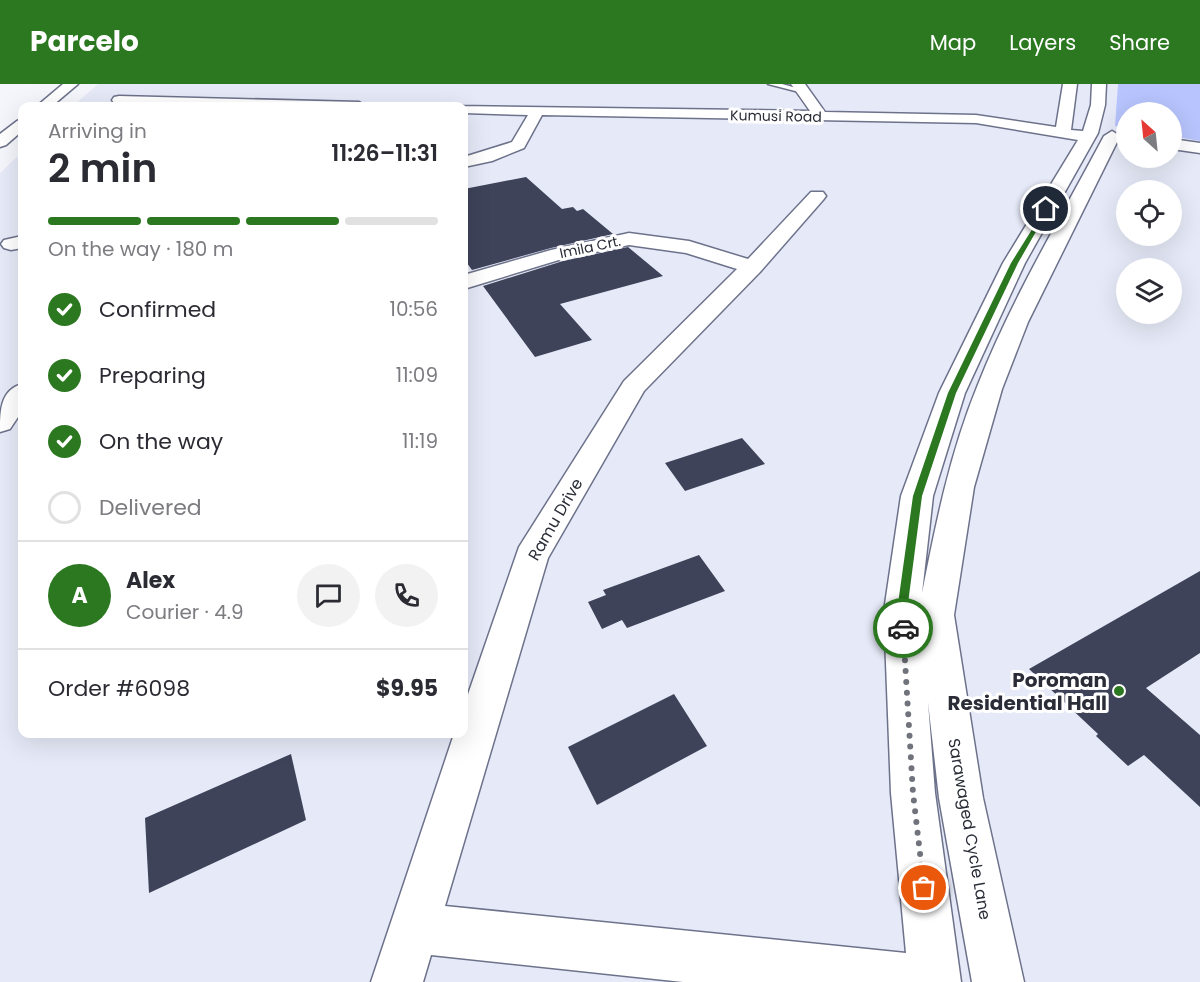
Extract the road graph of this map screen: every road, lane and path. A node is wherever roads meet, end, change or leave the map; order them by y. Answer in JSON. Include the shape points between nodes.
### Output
{"nodes":[{"id":1,"x":71,"y":84,"type":"edge"},
{"id":2,"x":772,"y":84,"type":"edge"},
{"id":3,"x":1070,"y":84,"type":"edge"},
{"id":4,"x":1099,"y":84,"type":"edge"},
{"id":5,"x":800,"y":88,"type":"edge"},
{"id":6,"x":119,"y":100,"type":"dead end"},
{"id":7,"x":49,"y":102,"type":"edge"},
{"id":8,"x":199,"y":102,"type":"edge"},
{"id":9,"x":468,"y":109,"type":"edge"},
{"id":10,"x":537,"y":111,"type":"junction"},
{"id":11,"x":821,"y":116,"type":"junction"},
{"id":12,"x":18,"y":127,"type":"edge"},
{"id":13,"x":1096,"y":135,"type":"edge"},
{"id":14,"x":0,"y":142,"type":"edge"},
{"id":15,"x":1182,"y":145,"type":"edge"},
{"id":16,"x":1200,"y":148,"type":"edge"},
{"id":17,"x":468,"y":161,"type":"edge"},
{"id":18,"x":817,"y":196,"type":"dead end"},
{"id":19,"x":752,"y":267,"type":"junction"},
{"id":20,"x":468,"y":281,"type":"edge"},
{"id":21,"x":18,"y":398,"type":"edge"},
{"id":22,"x":0,"y":423,"type":"edge"},
{"id":23,"x":413,"y":928,"type":"junction"},
{"id":24,"x":397,"y":982,"type":"edge"},
{"id":25,"x":928,"y":982,"type":"edge"},
{"id":26,"x":935,"y":982,"type":"edge"},
{"id":27,"x":998,"y":982,"type":"edge"}],
"edges":[{"from":1,"to":7,"type":"street"},
{"from":2,"to":5,"type":"lane"},
{"from":3,"to":13,"type":"street","name":"Sarawaged Cycle Lane"},
{"from":4,"to":13,"type":"street"},
{"from":5,"to":11,"type":"street"},
{"from":6,"to":8,"type":"street"},
{"from":9,"to":10,"type":"street","name":"Kumusi Road"},
{"from":10,"to":11,"type":"street","name":"Kumusi Road"},
{"from":10,"to":17,"type":"street","via":[[518,145]]},
{"from":11,"to":13,"type":"street","name":"Kumusi Road","via":[[976,119]]},
{"from":12,"to":14,"type":"street"},
{"from":13,"to":26,"type":"street","via":[[1014,263],[952,393],[917,496],[902,611],[913,793]]},
{"from":13,"to":27,"type":"street","name":"Sarawaged Cycle Lane","via":[[989,389],[959,487],[936,615],[961,798]]},
{"from":15,"to":16,"type":"street"},
{"from":18,"to":19,"type":"street","name":"Ramu Drive"},
{"from":19,"to":20,"type":"street","name":"Imila Crt.","via":[[689,247],[629,239],[558,254]]},
{"from":19,"to":23,"type":"street","name":"Ramu Drive","via":[[633,387],[531,556]]},
{"from":21,"to":22,"type":"street"},
{"from":23,"to":24,"type":"street","name":"Ramu Drive"},
{"from":23,"to":25,"type":"street"}]}
